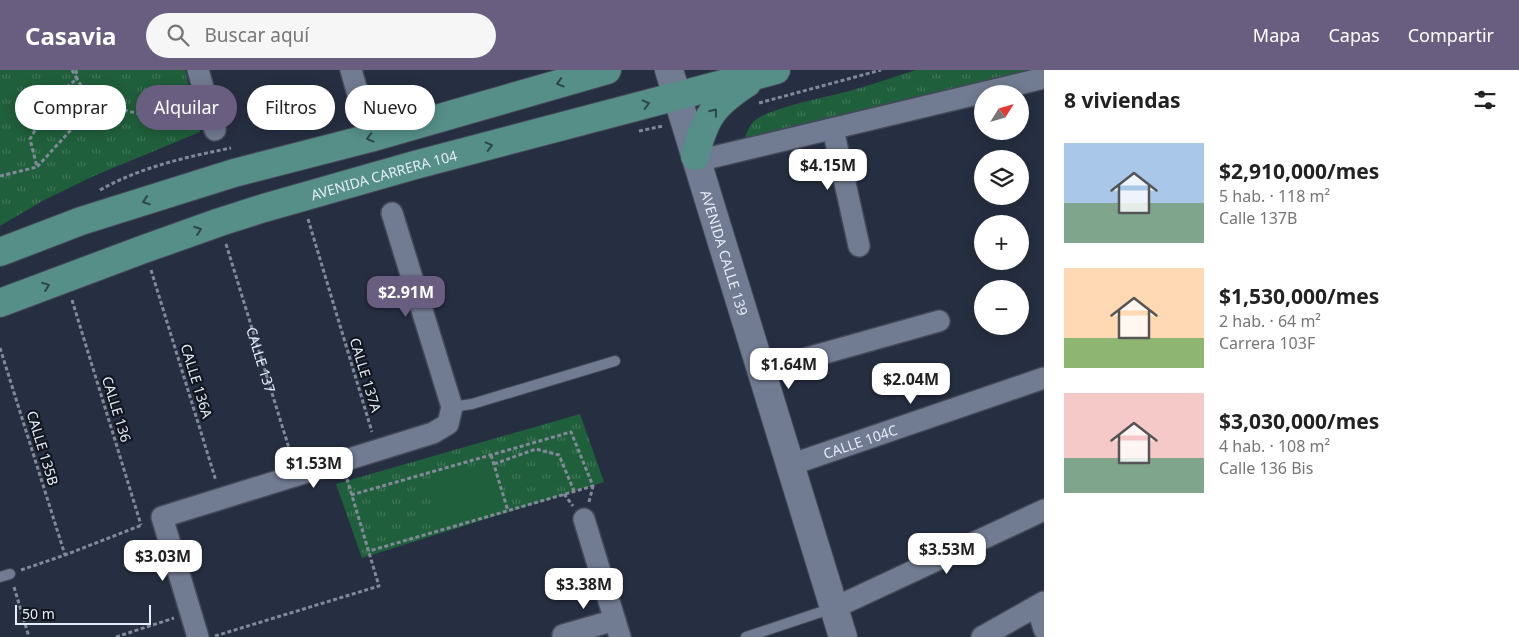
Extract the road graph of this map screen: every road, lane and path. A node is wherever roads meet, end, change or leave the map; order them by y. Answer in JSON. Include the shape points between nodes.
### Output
{"nodes":[{"id":1,"x":74,"y":70,"type":"edge"},
{"id":2,"x":198,"y":70,"type":"edge"},
{"id":3,"x":351,"y":70,"type":"edge"},
{"id":4,"x":607,"y":70,"type":"edge"},
{"id":5,"x":669,"y":70,"type":"edge"},
{"id":6,"x":881,"y":70,"type":"edge"},
{"id":7,"x":769,"y":72,"type":"edge"},
{"id":8,"x":1044,"y":78,"type":"edge"},
{"id":9,"x":77,"y":80,"type":"junction"},
{"id":10,"x":80,"y":85,"type":"edge"},
{"id":11,"x":202,"y":85,"type":"edge"},
{"id":12,"x":355,"y":85,"type":"edge"},
{"id":13,"x":677,"y":97,"type":"junction"},
{"id":14,"x":774,"y":100,"type":"dead end"},
{"id":15,"x":833,"y":129,"type":"junction"},
{"id":16,"x":71,"y":130,"type":"edge"},
{"id":17,"x":696,"y":159,"type":"junction"},
{"id":18,"x":37,"y":167,"type":"junction"},
{"id":19,"x":0,"y":176,"type":"edge"},
{"id":20,"x":392,"y":212,"type":"dead end"},
{"id":21,"x":316,"y":217,"type":"dead end"},
{"id":22,"x":220,"y":245,"type":"dead end"},
{"id":23,"x":859,"y":246,"type":"dead end"},
{"id":24,"x":0,"y":252,"type":"edge"},
{"id":25,"x":146,"y":270,"type":"dead end"},
{"id":26,"x":0,"y":303,"type":"edge"},
{"id":27,"x":64,"y":303,"type":"dead end"},
{"id":28,"x":939,"y":321,"type":"dead end"},
{"id":29,"x":0,"y":348,"type":"edge"},
{"id":30,"x":615,"y":361,"type":"dead end"},
{"id":31,"x":761,"y":371,"type":"junction"},
{"id":32,"x":1044,"y":378,"type":"edge"},
{"id":33,"x":450,"y":415,"type":"junction"},
{"id":34,"x":377,"y":451,"type":"junction"},
{"id":35,"x":491,"y":455,"type":"junction"},
{"id":36,"x":342,"y":462,"type":"junction"},
{"id":37,"x":494,"y":464,"type":"junction"},
{"id":38,"x":790,"y":465,"type":"junction"},
{"id":39,"x":297,"y":476,"type":"junction"},
{"id":40,"x":574,"y":491,"type":"junction"},
{"id":41,"x":351,"y":495,"type":"junction"},
{"id":42,"x":221,"y":499,"type":"junction"},
{"id":43,"x":1044,"y":510,"type":"edge"},
{"id":44,"x":508,"y":511,"type":"junction"},
{"id":45,"x":162,"y":517,"type":"junction"},
{"id":46,"x":584,"y":519,"type":"dead end"},
{"id":47,"x":141,"y":525,"type":"junction"},
{"id":48,"x":369,"y":551,"type":"junction"},
{"id":49,"x":65,"y":555,"type":"junction"},
{"id":50,"x":5,"y":575,"type":"edge"},
{"id":51,"x":1041,"y":604,"type":"edge"},
{"id":52,"x":834,"y":608,"type":"junction"},
{"id":53,"x":191,"y":612,"type":"junction"},
{"id":54,"x":618,"y":628,"type":"edge"},
{"id":55,"x":1044,"y":629,"type":"edge"},
{"id":56,"x":563,"y":635,"type":"dead end"},
{"id":57,"x":29,"y":637,"type":"edge"},
{"id":58,"x":116,"y":637,"type":"edge"},
{"id":59,"x":198,"y":637,"type":"edge"},
{"id":60,"x":213,"y":637,"type":"edge"},
{"id":61,"x":746,"y":637,"type":"edge"},
{"id":62,"x":843,"y":637,"type":"edge"},
{"id":63,"x":982,"y":637,"type":"edge"}],
"edges":[{"from":1,"to":9,"type":"path"},
{"from":2,"to":11,"type":"street"},
{"from":3,"to":12,"type":"street"},
{"from":4,"to":24,"type":"main road","one_way":true,"via":[[234,173],[81,222]]},
{"from":5,"to":13,"type":"main road","name":"AVENIDA CALLE 139"},
{"from":6,"to":14,"type":"path"},
{"from":7,"to":13,"type":"main road","name":"AVENIDA CARRERA 104"},
{"from":17,"to":7,"type":"main road","one_way":true,"via":[[701,135],[710,115],[723,101]]},
{"from":8,"to":15,"type":"street"},
{"from":9,"to":10,"type":"path"},
{"from":9,"to":18,"type":"path","via":[[56,96],[30,139]]},
{"from":13,"to":17,"type":"main road","name":"AVENIDA CALLE 139"},
{"from":26,"to":13,"type":"main road","name":"AVENIDA CARRERA 104","one_way":true,"via":[[237,216]]},
{"from":15,"to":17,"type":"street"},
{"from":15,"to":23,"type":"street"},
{"from":16,"to":18,"type":"path"},
{"from":17,"to":31,"type":"main road","name":"AVENIDA CALLE 139"},
{"from":18,"to":19,"type":"path"},
{"from":20,"to":33,"type":"street"},
{"from":21,"to":34,"type":"path","name":"CALLE 137A","via":[[308,219]]},
{"from":22,"to":39,"type":"path","name":"CALLE 137","via":[[226,244]]},
{"from":25,"to":42,"type":"path","name":"CALLE 136A","via":[[151,269]]},
{"from":27,"to":47,"type":"path","name":"CALLE 136","via":[[72,300]]},
{"from":28,"to":31,"type":"street"},
{"from":29,"to":49,"type":"path","name":"CALLE 135B"},
{"from":30,"to":33,"type":"lane","via":[[472,404]]},
{"from":31,"to":38,"type":"main road","name":"AVENIDA CALLE 139"},
{"from":32,"to":38,"type":"street","name":"CALLE 104C"},
{"from":33,"to":34,"type":"street","via":[[433,433]]},
{"from":34,"to":36,"type":"street"},
{"from":35,"to":37,"type":"path"},
{"from":35,"to":40,"type":"path","via":[[571,432],[593,486]]},
{"from":35,"to":41,"type":"path"},
{"from":36,"to":39,"type":"street"},
{"from":36,"to":41,"type":"path"},
{"from":37,"to":40,"type":"path","via":[[536,450],[559,455]]},
{"from":37,"to":44,"type":"path"},
{"from":38,"to":52,"type":"main road","name":"AVENIDA CALLE 139"},
{"from":39,"to":42,"type":"street"},
{"from":40,"to":44,"type":"path"},
{"from":41,"to":48,"type":"path"},
{"from":42,"to":45,"type":"street"},
{"from":43,"to":52,"type":"street"},
{"from":44,"to":48,"type":"path"},
{"from":45,"to":47,"type":"path"},
{"from":45,"to":53,"type":"street"},
{"from":46,"to":54,"type":"street"},
{"from":47,"to":49,"type":"path"},
{"from":48,"to":60,"type":"path","via":[[380,586]]},
{"from":49,"to":50,"type":"path"},
{"from":50,"to":57,"type":"path"},
{"from":51,"to":55,"type":"street"},
{"from":51,"to":63,"type":"street"},
{"from":52,"to":61,"type":"lane"},
{"from":52,"to":62,"type":"main road","name":"AVENIDA CALLE 139"},
{"from":53,"to":58,"type":"path"},
{"from":53,"to":59,"type":"street"},
{"from":54,"to":56,"type":"street"}]}
